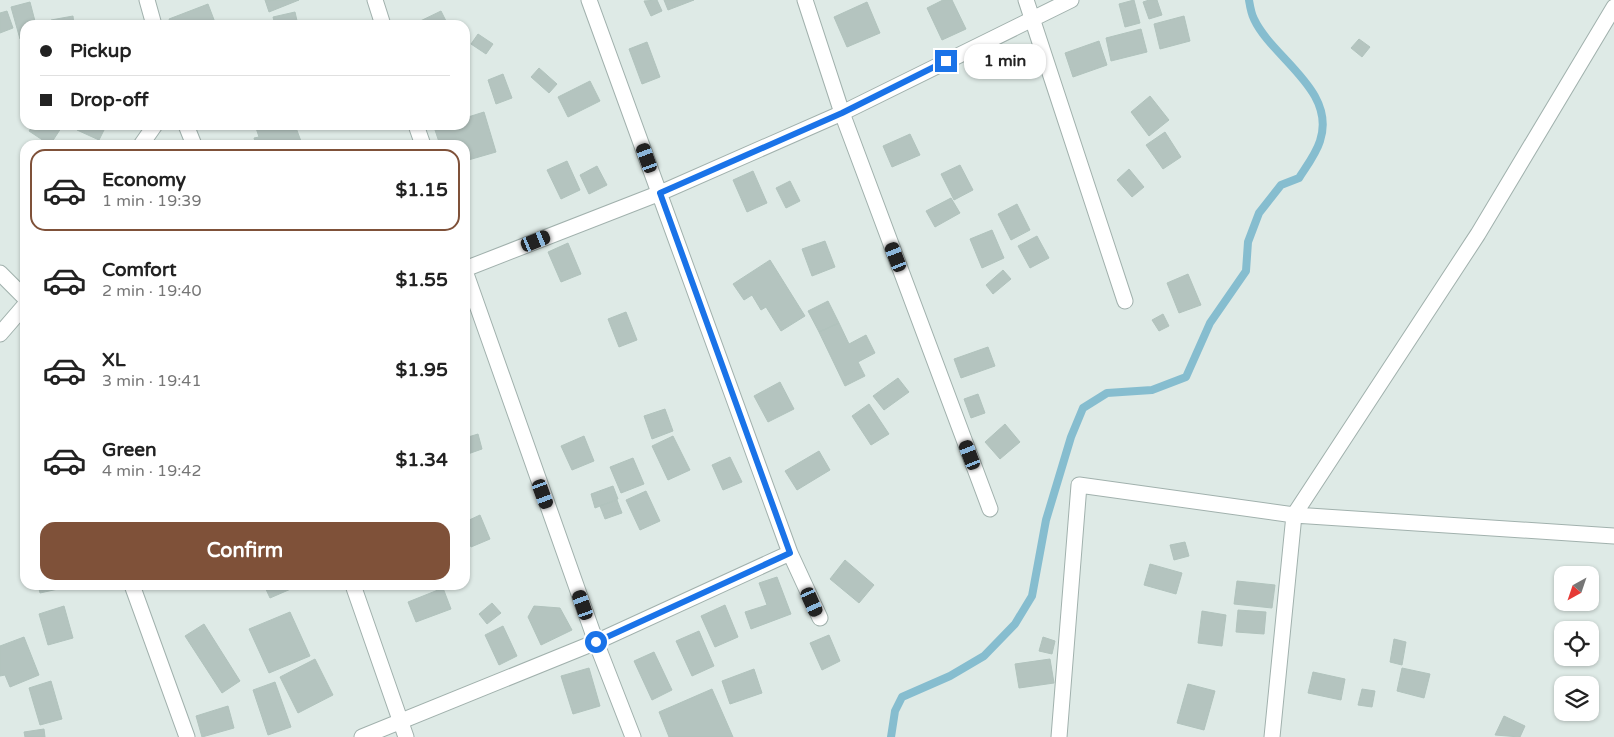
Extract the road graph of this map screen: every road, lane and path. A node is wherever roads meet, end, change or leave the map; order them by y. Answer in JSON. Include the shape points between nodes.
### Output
{"nodes":[{"id":1,"x":146,"y":0,"type":"edge"},
{"id":2,"x":375,"y":0,"type":"edge"},
{"id":3,"x":589,"y":0,"type":"edge"},
{"id":4,"x":805,"y":0,"type":"edge"},
{"id":5,"x":1026,"y":0,"type":"edge"},
{"id":6,"x":1071,"y":0,"type":"edge"},
{"id":7,"x":1614,"y":7,"type":"edge"},
{"id":8,"x":1032,"y":18,"type":"junction"},
{"id":9,"x":152,"y":20,"type":"edge"},
{"id":10,"x":381,"y":20,"type":"edge"},
{"id":11,"x":842,"y":113,"type":"junction"},
{"id":12,"x":660,"y":193,"type":"junction"},
{"id":13,"x":470,"y":268,"type":"edge"},
{"id":14,"x":0,"y":273,"type":"edge"},
{"id":15,"x":470,"y":284,"type":"edge"},
{"id":16,"x":20,"y":293,"type":"edge"},
{"id":17,"x":1125,"y":301,"type":"dead end"},
{"id":18,"x":20,"y":311,"type":"edge"},
{"id":19,"x":0,"y":334,"type":"edge"},
{"id":20,"x":990,"y":509,"type":"dead end"},
{"id":21,"x":1294,"y":515,"type":"junction"},
{"id":22,"x":1614,"y":536,"type":"edge"},
{"id":23,"x":790,"y":553,"type":"junction"},
{"id":24,"x":134,"y":590,"type":"edge"},
{"id":25,"x":355,"y":590,"type":"edge"},
{"id":26,"x":820,"y":618,"type":"dead end"},
{"id":27,"x":596,"y":642,"type":"junction"},
{"id":28,"x":401,"y":722,"type":"junction"},
{"id":29,"x":187,"y":737,"type":"edge"},
{"id":30,"x":362,"y":737,"type":"edge"},
{"id":31,"x":406,"y":737,"type":"edge"},
{"id":32,"x":633,"y":737,"type":"edge"},
{"id":33,"x":1059,"y":737,"type":"edge"},
{"id":34,"x":1272,"y":737,"type":"edge"}],
"edges":[{"from":1,"to":9,"type":"street"},
{"from":2,"to":10,"type":"street"},
{"from":3,"to":12,"type":"street"},
{"from":4,"to":11,"type":"street"},
{"from":5,"to":8,"type":"street"},
{"from":6,"to":8,"type":"street"},
{"from":7,"to":21,"type":"street","via":[[1478,234]]},
{"from":8,"to":11,"type":"street"},
{"from":8,"to":17,"type":"street"},
{"from":11,"to":12,"type":"street"},
{"from":11,"to":20,"type":"street"},
{"from":12,"to":13,"type":"street"},
{"from":12,"to":23,"type":"street"},
{"from":14,"to":16,"type":"street"},
{"from":15,"to":27,"type":"street"},
{"from":18,"to":19,"type":"street"},
{"from":21,"to":22,"type":"street"},
{"from":21,"to":33,"type":"street","via":[[1079,485]]},
{"from":21,"to":34,"type":"street"},
{"from":23,"to":26,"type":"street"},
{"from":23,"to":27,"type":"street"},
{"from":24,"to":29,"type":"street"},
{"from":25,"to":28,"type":"street"},
{"from":27,"to":28,"type":"street"},
{"from":27,"to":32,"type":"street"},
{"from":28,"to":30,"type":"street"},
{"from":28,"to":31,"type":"street"}]}
